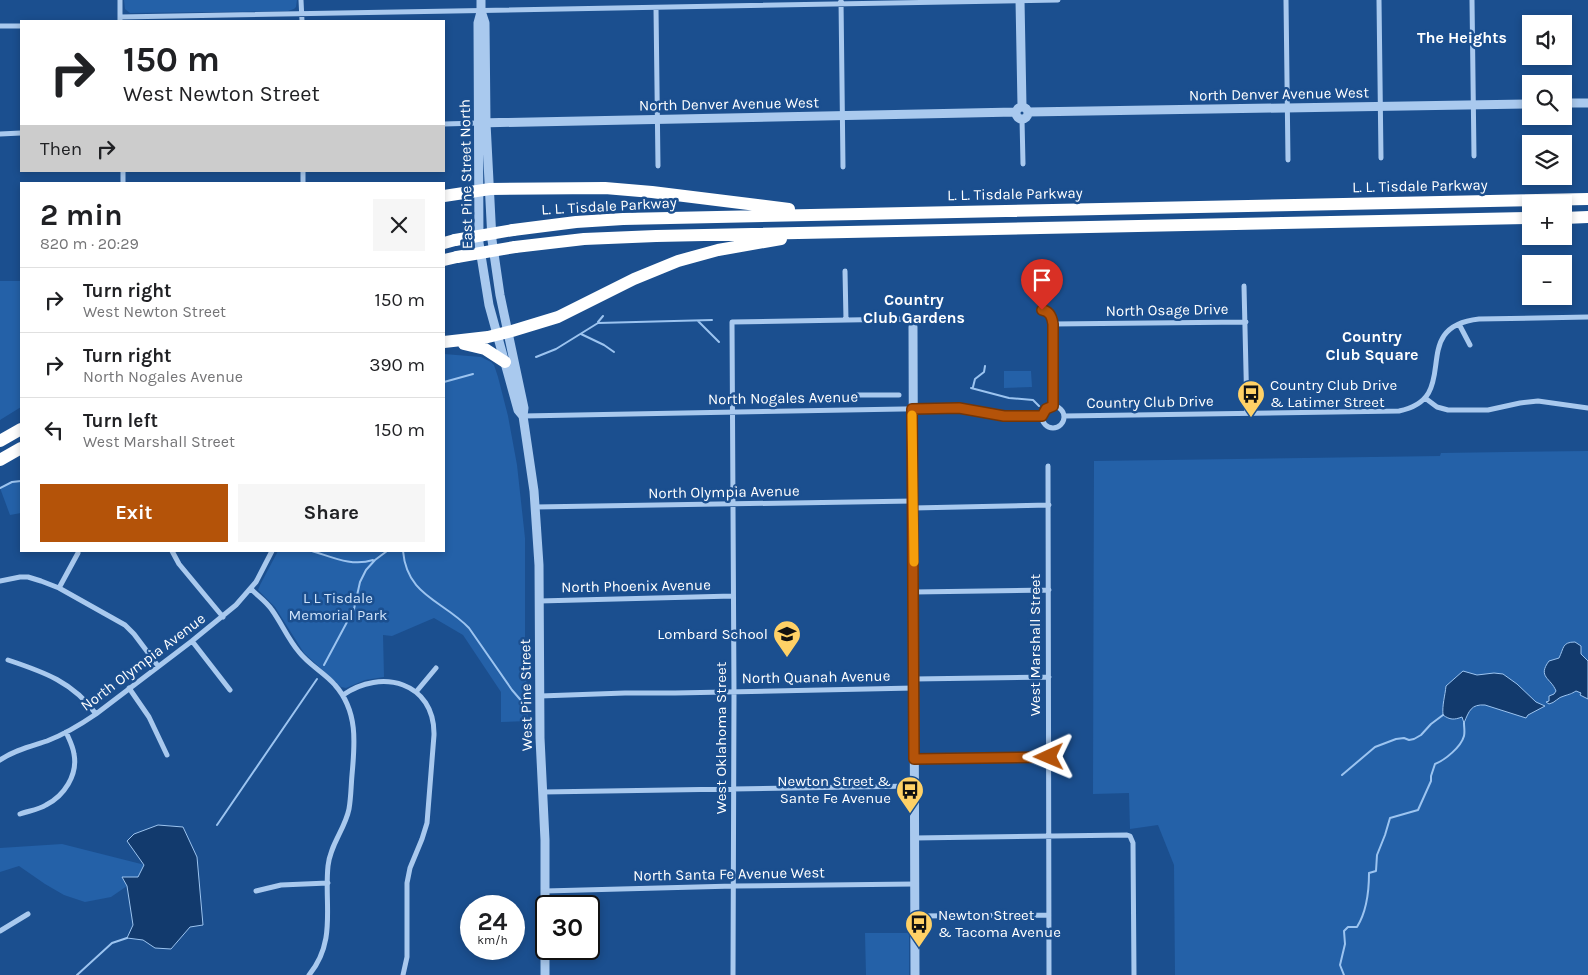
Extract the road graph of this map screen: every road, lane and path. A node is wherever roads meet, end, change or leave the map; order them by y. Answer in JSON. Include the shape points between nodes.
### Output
{"nodes":[{"id":1,"x":120,"y":0,"type":"edge"},
{"id":2,"x":301,"y":0,"type":"edge"},
{"id":3,"x":481,"y":0,"type":"edge"},
{"id":4,"x":644,"y":0,"type":"edge"},
{"id":5,"x":1020,"y":0,"type":"edge"},
{"id":6,"x":1058,"y":0,"type":"edge"},
{"id":7,"x":1286,"y":0,"type":"edge"},
{"id":8,"x":1379,"y":0,"type":"edge"},
{"id":9,"x":1472,"y":0,"type":"edge"},
{"id":10,"x":841,"y":2,"type":"edge"},
{"id":11,"x":644,"y":8,"type":"junction"},
{"id":12,"x":656,"y":8,"type":"junction"},
{"id":13,"x":481,"y":11,"type":"junction"},
{"id":14,"x":302,"y":14,"type":"junction"},
{"id":15,"x":120,"y":19,"type":"edge"},
{"id":16,"x":302,"y":20,"type":"edge"},
{"id":17,"x":0,"y":26,"type":"edge"},
{"id":18,"x":20,"y":26,"type":"edge"},
{"id":19,"x":1572,"y":103,"type":"edge"},
{"id":20,"x":1588,"y":103,"type":"edge"},
{"id":21,"x":1522,"y":104,"type":"edge"},
{"id":22,"x":1474,"y":105,"type":"junction"},
{"id":23,"x":1380,"y":106,"type":"junction"},
{"id":24,"x":1288,"y":108,"type":"junction"},
{"id":25,"x":1022,"y":112,"type":"junction"},
{"id":26,"x":843,"y":115,"type":"junction"},
{"id":27,"x":657,"y":120,"type":"junction"},
{"id":28,"x":482,"y":123,"type":"junction"},
{"id":29,"x":445,"y":124,"type":"edge"},
{"id":30,"x":20,"y":133,"type":"edge"},
{"id":31,"x":0,"y":134,"type":"edge"},
{"id":32,"x":1474,"y":156,"type":"dead end"},
{"id":33,"x":1382,"y":158,"type":"dead end"},
{"id":34,"x":1288,"y":160,"type":"dead end"},
{"id":35,"x":1023,"y":164,"type":"dead end"},
{"id":36,"x":658,"y":166,"type":"dead end"},
{"id":37,"x":843,"y":167,"type":"dead end"},
{"id":38,"x":484,"y":190,"type":"junction"},
{"id":39,"x":445,"y":196,"type":"edge"},
{"id":40,"x":1588,"y":199,"type":"edge"},
{"id":41,"x":826,"y":214,"type":"junction"},
{"id":42,"x":1588,"y":217,"type":"edge"},
{"id":43,"x":1522,"y":218,"type":"edge"},
{"id":44,"x":1572,"y":218,"type":"edge"},
{"id":45,"x":817,"y":232,"type":"junction"},
{"id":46,"x":449,"y":242,"type":"edge"},
{"id":47,"x":445,"y":260,"type":"edge"},
{"id":48,"x":845,"y":271,"type":"dead end"},
{"id":49,"x":1244,"y":286,"type":"dead end"},
{"id":50,"x":1042,"y":310,"type":"dead end"},
{"id":51,"x":1588,"y":317,"type":"edge"},
{"id":52,"x":846,"y":320,"type":"junction"},
{"id":53,"x":1246,"y":322,"type":"junction"},
{"id":54,"x":1053,"y":324,"type":"junction"},
{"id":55,"x":1459,"y":324,"type":"junction"},
{"id":56,"x":913,"y":327,"type":"joint"},
{"id":57,"x":503,"y":334,"type":"junction"},
{"id":58,"x":446,"y":342,"type":"edge"},
{"id":59,"x":1470,"y":345,"type":"dead end"},
{"id":60,"x":505,"y":362,"type":"junction"},
{"id":61,"x":857,"y":395,"type":"dead end"},
{"id":62,"x":899,"y":395,"type":"dead end"},
{"id":63,"x":1425,"y":398,"type":"junction"},
{"id":64,"x":1053,"y":406,"type":"junction"},
{"id":65,"x":1588,"y":408,"type":"edge"},
{"id":66,"x":912,"y":409,"type":"junction"},
{"id":67,"x":732,"y":412,"type":"junction"},
{"id":68,"x":1247,"y":413,"type":"junction"},
{"id":69,"x":523,"y":416,"type":"junction"},
{"id":70,"x":1042,"y":416,"type":"junction"},
{"id":71,"x":1064,"y":416,"type":"junction"},
{"id":72,"x":20,"y":430,"type":"edge"},
{"id":73,"x":0,"y":441,"type":"edge"},
{"id":74,"x":20,"y":449,"type":"edge"},
{"id":75,"x":0,"y":460,"type":"edge"},
{"id":76,"x":1048,"y":466,"type":"dead end"},
{"id":77,"x":913,"y":504,"type":"junction"},
{"id":78,"x":733,"y":505,"type":"junction"},
{"id":79,"x":1049,"y":505,"type":"junction"},
{"id":80,"x":535,"y":507,"type":"junction"},
{"id":81,"x":172,"y":552,"type":"edge"},
{"id":82,"x":271,"y":552,"type":"edge"},
{"id":83,"x":78,"y":553,"type":"dead end"},
{"id":84,"x":0,"y":581,"type":"edge"},
{"id":85,"x":59,"y":588,"type":"junction"},
{"id":86,"x":251,"y":589,"type":"junction"},
{"id":87,"x":1049,"y":590,"type":"junction"},
{"id":88,"x":914,"y":592,"type":"junction"},
{"id":89,"x":733,"y":596,"type":"junction"},
{"id":90,"x":539,"y":601,"type":"junction"},
{"id":91,"x":222,"y":616,"type":"junction"},
{"id":92,"x":192,"y":641,"type":"junction"},
{"id":93,"x":8,"y":660,"type":"dead end"},
{"id":94,"x":158,"y":666,"type":"junction"},
{"id":95,"x":436,"y":668,"type":"dead end"},
{"id":96,"x":1049,"y":677,"type":"junction"},
{"id":97,"x":914,"y":683,"type":"junction"},
{"id":98,"x":129,"y":688,"type":"junction"},
{"id":99,"x":230,"y":690,"type":"dead end"},
{"id":100,"x":416,"y":692,"type":"junction"},
{"id":101,"x":734,"y":692,"type":"junction"},
{"id":102,"x":343,"y":695,"type":"junction"},
{"id":103,"x":539,"y":696,"type":"junction"},
{"id":104,"x":96,"y":714,"type":"junction"},
{"id":105,"x":66,"y":732,"type":"junction"},
{"id":106,"x":167,"y":755,"type":"dead end"},
{"id":107,"x":1049,"y":757,"type":"junction"},
{"id":108,"x":1,"y":758,"type":"edge"},
{"id":109,"x":914,"y":759,"type":"junction"},
{"id":110,"x":914,"y":786,"type":"junction"},
{"id":111,"x":734,"y":789,"type":"junction"},
{"id":112,"x":543,"y":792,"type":"junction"},
{"id":113,"x":20,"y":814,"type":"dead end"},
{"id":114,"x":1049,"y":836,"type":"junction"},
{"id":115,"x":914,"y":838,"type":"junction"},
{"id":116,"x":328,"y":883,"type":"junction"},
{"id":117,"x":914,"y":884,"type":"junction"},
{"id":118,"x":734,"y":886,"type":"junction"},
{"id":119,"x":545,"y":890,"type":"junction"},
{"id":120,"x":256,"y":891,"type":"dead end"},
{"id":121,"x":28,"y":914,"type":"dead end"},
{"id":122,"x":1049,"y":914,"type":"junction"},
{"id":123,"x":915,"y":916,"type":"junction"},
{"id":124,"x":0,"y":931,"type":"edge"},
{"id":125,"x":309,"y":975,"type":"edge"},
{"id":126,"x":403,"y":975,"type":"edge"},
{"id":127,"x":545,"y":975,"type":"edge"},
{"id":128,"x":733,"y":975,"type":"edge"},
{"id":129,"x":915,"y":975,"type":"edge"},
{"id":130,"x":1049,"y":975,"type":"edge"},
{"id":131,"x":1134,"y":975,"type":"edge"}],
"edges":[{"from":1,"to":15,"type":"street"},
{"from":2,"to":14,"type":"street"},
{"from":3,"to":13,"type":"street","name":"East Pine Street North"},
{"from":4,"to":11,"type":"street"},
{"from":5,"to":6,"type":"street"},
{"from":5,"to":10,"type":"street"},
{"from":5,"to":25,"type":"street"},
{"from":7,"to":24,"type":"street"},
{"from":8,"to":23,"type":"street"},
{"from":9,"to":22,"type":"street"},
{"from":10,"to":12,"type":"street"},
{"from":10,"to":26,"type":"street"},
{"from":11,"to":12,"type":"street"},
{"from":11,"to":13,"type":"street"},
{"from":12,"to":27,"type":"street"},
{"from":13,"to":14,"type":"street"},
{"from":13,"to":28,"type":"street","name":"East Pine Street North","via":[[484,23]]},
{"from":14,"to":15,"type":"street"},
{"from":14,"to":16,"type":"street"},
{"from":17,"to":18,"type":"street"},
{"from":19,"to":20,"type":"street"},
{"from":21,"to":22,"type":"street","name":"North Denver Avenue West"},
{"from":22,"to":23,"type":"street","name":"North Denver Avenue West"},
{"from":22,"to":32,"type":"street"},
{"from":23,"to":24,"type":"street","name":"North Denver Avenue West"},
{"from":23,"to":33,"type":"street"},
{"from":24,"to":25,"type":"street","name":"North Denver Avenue West"},
{"from":24,"to":34,"type":"street"},
{"from":25,"to":26,"type":"street","name":"North Denver Avenue West"},
{"from":25,"to":35,"type":"street"},
{"from":26,"to":27,"type":"street","name":"North Denver Avenue West"},
{"from":26,"to":37,"type":"street"},
{"from":27,"to":28,"type":"street","name":"North Denver Avenue West"},
{"from":27,"to":36,"type":"street"},
{"from":28,"to":29,"type":"street","name":"North Denver Avenue West"},
{"from":28,"to":38,"type":"street","name":"East Pine Street North"},
{"from":30,"to":31,"type":"street"},
{"from":38,"to":39,"type":"highway"},
{"from":38,"to":41,"type":"highway","via":[[605,188]]},
{"from":38,"to":57,"type":"street","name":"East Pine Street North"},
{"from":38,"to":57,"type":"street","name":"East Pine Street North","via":[[478,235],[486,294]]},
{"from":40,"to":41,"type":"highway","name":"L. L. Tisdale Parkway"},
{"from":41,"to":46,"type":"highway","name":"L. L. Tisdale Parkway","bridge":true,"via":[[615,220],[513,230]]},
{"from":42,"to":44,"type":"highway"},
{"from":43,"to":45,"type":"highway"},
{"from":45,"to":47,"type":"highway","bridge":true,"via":[[564,241]]},
{"from":45,"to":57,"type":"highway","via":[[718,250],[678,261],[558,316]]},
{"from":48,"to":52,"type":"street"},
{"from":49,"to":53,"type":"street","name":"North Osage Drive"},
{"from":50,"to":54,"type":"street","via":[[1050,314]]},
{"from":51,"to":55,"type":"street","via":[[1479,319]]},
{"from":52,"to":56,"type":"street","via":[[907,319]]},
{"from":52,"to":67,"type":"street","name":"West Oklahoma Street","via":[[732,322]]},
{"from":53,"to":54,"type":"street","name":"North Osage Drive"},
{"from":53,"to":68,"type":"street"},
{"from":54,"to":64,"type":"street"},
{"from":55,"to":59,"type":"street"},
{"from":55,"to":63,"type":"street","via":[[1452,327],[1438,346],[1434,380]]},
{"from":56,"to":66,"type":"street"},
{"from":57,"to":58,"type":"highway"},
{"from":57,"to":60,"type":"street","name":"West Pine Street"},
{"from":57,"to":69,"type":"street","name":"West Pine Street","via":[[524,408]]},
{"from":58,"to":60,"type":"highway","via":[[479,346]]},
{"from":60,"to":69,"type":"street","name":"West Pine Street","via":[[518,410]]},
{"from":61,"to":62,"type":"street"},
{"from":63,"to":65,"type":"street","via":[[1448,410],[1496,409],[1538,401]]},
{"from":63,"to":68,"type":"street","name":"Country Club Drive","via":[[1409,409],[1399,410]]},
{"from":64,"to":70,"type":"street"},
{"from":64,"to":71,"type":"street","via":[[1058,407]]},
{"from":66,"to":67,"type":"street","name":"North Nogales Avenue"},
{"from":66,"to":70,"type":"street","name":"North Nogales Avenue","via":[[959,408],[1004,416]]},
{"from":66,"to":77,"type":"street"},
{"from":67,"to":69,"type":"street","name":"North Nogales Avenue"},
{"from":67,"to":78,"type":"street","name":"West Oklahoma Street"},
{"from":68,"to":71,"type":"street","name":"Country Club Drive"},
{"from":69,"to":80,"type":"street","name":"West Pine Street"},
{"from":70,"to":71,"type":"street","via":[[1047,426],[1054,428],[1062,424]]},
{"from":72,"to":73,"type":"highway"},
{"from":74,"to":75,"type":"highway"},
{"from":76,"to":79,"type":"street","name":"West Marshall Street"},
{"from":77,"to":78,"type":"street","name":"North Olympia Avenue"},
{"from":77,"to":79,"type":"street","name":"North Olympia Avenue"},
{"from":77,"to":88,"type":"street"},
{"from":78,"to":80,"type":"street","name":"North Olympia Avenue"},
{"from":78,"to":89,"type":"street","name":"West Oklahoma Street"},
{"from":79,"to":87,"type":"street","name":"West Marshall Street"},
{"from":80,"to":90,"type":"street","name":"West Pine Street"},
{"from":81,"to":91,"type":"street","via":[[178,564]]},
{"from":82,"to":86,"type":"street","name":"North Olympia Avenue"},
{"from":83,"to":85,"type":"street"},
{"from":84,"to":85,"type":"street","via":[[16,577],[34,578]]},
{"from":85,"to":94,"type":"street","via":[[125,625]]},
{"from":86,"to":91,"type":"street","name":"North Olympia Avenue"},
{"from":86,"to":102,"type":"street","via":[[272,610],[300,653]]},
{"from":87,"to":88,"type":"street"},
{"from":87,"to":96,"type":"street","name":"West Marshall Street"},
{"from":88,"to":97,"type":"street"},
{"from":89,"to":90,"type":"street","name":"North Phoenix Avenue"},
{"from":89,"to":101,"type":"street","name":"West Oklahoma Street"},
{"from":90,"to":103,"type":"street","name":"West Pine Street"},
{"from":91,"to":92,"type":"street","name":"North Olympia Avenue"},
{"from":92,"to":94,"type":"street","name":"North Olympia Avenue"},
{"from":92,"to":99,"type":"street"},
{"from":93,"to":104,"type":"street","via":[[62,682],[80,695]]},
{"from":94,"to":98,"type":"street","name":"North Olympia Avenue"},
{"from":95,"to":100,"type":"street"},
{"from":96,"to":97,"type":"street","name":"North Quanah Avenue"},
{"from":96,"to":107,"type":"street","name":"West Marshall Street"},
{"from":97,"to":101,"type":"street","name":"North Quanah Avenue"},
{"from":97,"to":109,"type":"street"},
{"from":98,"to":104,"type":"street","name":"North Olympia Avenue"},
{"from":98,"to":106,"type":"street","via":[[149,717]]},
{"from":100,"to":102,"type":"street","via":[[401,684],[381,680]]},
{"from":100,"to":126,"type":"street","via":[[428,708],[434,735],[427,822],[407,883],[407,957]]},
{"from":101,"to":103,"type":"street","name":"North Quanah Avenue"},
{"from":101,"to":111,"type":"street","name":"West Oklahoma Street"},
{"from":102,"to":116,"type":"street","via":[[355,735],[351,792],[348,814],[330,855]]},
{"from":103,"to":112,"type":"street","name":"West Pine Street"},
{"from":104,"to":105,"type":"street","name":"North Olympia Avenue"},
{"from":105,"to":108,"type":"street","name":"North Olympia Avenue"},
{"from":105,"to":113,"type":"street","via":[[75,759],[67,787],[48,804]]},
{"from":107,"to":109,"type":"street"},
{"from":107,"to":114,"type":"street","name":"West Marshall Street"},
{"from":109,"to":110,"type":"street"},
{"from":110,"to":111,"type":"street"},
{"from":110,"to":115,"type":"street"},
{"from":111,"to":112,"type":"street"},
{"from":111,"to":118,"type":"street","name":"West Oklahoma Street"},
{"from":112,"to":119,"type":"street","name":"West Pine Street"},
{"from":114,"to":115,"type":"street"},
{"from":114,"to":122,"type":"street","name":"West Marshall Street"},
{"from":114,"to":131,"type":"street","via":[[1130,836],[1133,843]]},
{"from":115,"to":117,"type":"street"},
{"from":116,"to":120,"type":"street","via":[[292,883]]},
{"from":116,"to":125,"type":"street","via":[[326,939],[321,957]]},
{"from":117,"to":118,"type":"street","name":"North Santa Fe Avenue West"},
{"from":117,"to":123,"type":"street"},
{"from":118,"to":119,"type":"street","name":"North Santa Fe Avenue West"},
{"from":118,"to":128,"type":"street","name":"West Oklahoma Street"},
{"from":119,"to":127,"type":"street","name":"West Pine Street"},
{"from":121,"to":124,"type":"street"},
{"from":122,"to":123,"type":"street"},
{"from":122,"to":130,"type":"street","name":"West Marshall Street"},
{"from":123,"to":129,"type":"street"}]}
